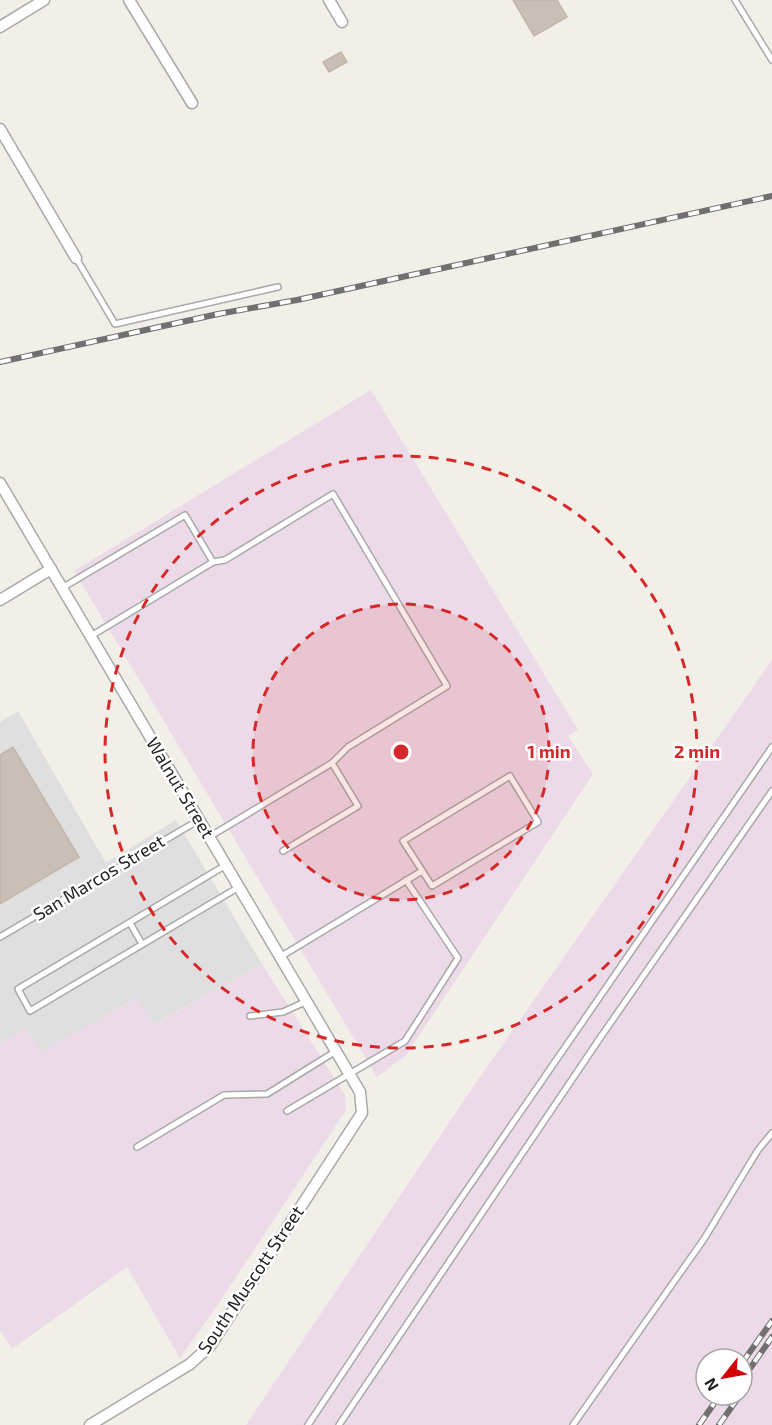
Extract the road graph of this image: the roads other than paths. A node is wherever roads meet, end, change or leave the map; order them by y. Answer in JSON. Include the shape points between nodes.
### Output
{"nodes":[{"id":1,"x":44,"y":0,"type":"edge"},
{"id":2,"x":129,"y":0,"type":"edge"},
{"id":3,"x":329,"y":0,"type":"edge"},
{"id":4,"x":735,"y":0,"type":"edge"},
{"id":5,"x":342,"y":22,"type":"dead end"},
{"id":6,"x":0,"y":27,"type":"edge"},
{"id":7,"x":772,"y":60,"type":"edge"},
{"id":8,"x":192,"y":103,"type":"dead end"},
{"id":9,"x":0,"y":129,"type":"edge"},
{"id":10,"x":76,"y":258,"type":"joint"},
{"id":11,"x":278,"y":287,"type":"dead end"},
{"id":12,"x":0,"y":483,"type":"edge"},
{"id":13,"x":213,"y":562,"type":"junction"},
{"id":14,"x":51,"y":569,"type":"junction"},
{"id":15,"x":62,"y":588,"type":"junction"},
{"id":16,"x":0,"y":600,"type":"edge"},
{"id":17,"x":91,"y":636,"type":"junction"},
{"id":18,"x":772,"y":747,"type":"edge"},
{"id":19,"x":333,"y":763,"type":"junction"},
{"id":20,"x":772,"y":791,"type":"edge"},
{"id":21,"x":199,"y":820,"type":"junction"},
{"id":22,"x":209,"y":837,"type":"junction"},
{"id":23,"x":283,"y":851,"type":"dead end"},
{"id":24,"x":226,"y":866,"type":"junction"},
{"id":25,"x":422,"y":871,"type":"junction"},
{"id":26,"x":406,"y":880,"type":"junction"},
{"id":27,"x":239,"y":887,"type":"junction"},
{"id":28,"x":130,"y":923,"type":"junction"},
{"id":29,"x":0,"y":937,"type":"edge"},
{"id":30,"x":142,"y":944,"type":"junction"},
{"id":31,"x":280,"y":957,"type":"junction"},
{"id":32,"x":307,"y":1001,"type":"junction"},
{"id":33,"x":250,"y":1016,"type":"dead end"},
{"id":34,"x":336,"y":1051,"type":"junction"},
{"id":35,"x":349,"y":1074,"type":"junction"},
{"id":36,"x":360,"y":1092,"type":"joint"},
{"id":37,"x":287,"y":1111,"type":"dead end"},
{"id":38,"x":772,"y":1133,"type":"edge"},
{"id":39,"x":137,"y":1147,"type":"dead end"},
{"id":40,"x":90,"y":1425,"type":"edge"},
{"id":41,"x":308,"y":1425,"type":"edge"},
{"id":42,"x":339,"y":1425,"type":"edge"},
{"id":43,"x":573,"y":1425,"type":"edge"}],
"edges":[{"from":1,"to":6,"type":"street"},
{"from":2,"to":8,"type":"street"},
{"from":3,"to":5,"type":"street"},
{"from":4,"to":7,"type":"lane"},
{"from":9,"to":10,"type":"street"},
{"from":10,"to":11,"type":"lane","via":[[115,324]]},
{"from":12,"to":14,"type":"street","name":"Walnut Street"},
{"from":13,"to":15,"type":"lane","via":[[185,515]]},
{"from":13,"to":17,"type":"lane"},
{"from":13,"to":19,"type":"lane","via":[[225,560],[333,494],[447,686],[348,747]]},
{"from":14,"to":15,"type":"street","name":"Walnut Street"},
{"from":14,"to":16,"type":"street"},
{"from":15,"to":17,"type":"street","name":"Walnut Street"},
{"from":17,"to":21,"type":"street","name":"Walnut Street"},
{"from":18,"to":41,"type":"lane"},
{"from":19,"to":22,"type":"lane"},
{"from":19,"to":23,"type":"lane","via":[[358,806]]},
{"from":20,"to":42,"type":"lane"},
{"from":21,"to":22,"type":"street","name":"Walnut Street"},
{"from":21,"to":29,"type":"lane","name":"San Marcos Street"},
{"from":22,"to":24,"type":"street","name":"Walnut Street"},
{"from":24,"to":27,"type":"street","name":"Walnut Street"},
{"from":24,"to":28,"type":"lane"},
{"from":25,"to":25,"type":"lane","via":[[432,886],[538,822],[510,776],[403,841]]},
{"from":25,"to":26,"type":"lane"},
{"from":26,"to":31,"type":"lane"},
{"from":26,"to":35,"type":"lane","via":[[458,957],[405,1041]]},
{"from":27,"to":30,"type":"lane"},
{"from":27,"to":31,"type":"street","name":"Walnut Street"},
{"from":28,"to":30,"type":"lane"},
{"from":28,"to":30,"type":"lane","via":[[18,990],[30,1011]]},
{"from":31,"to":32,"type":"street","name":"Walnut Street"},
{"from":32,"to":33,"type":"lane","via":[[283,1012]]},
{"from":32,"to":34,"type":"street","name":"Walnut Street"},
{"from":34,"to":35,"type":"street","name":"Walnut Street"},
{"from":34,"to":39,"type":"lane","via":[[267,1094],[224,1095]]},
{"from":35,"to":36,"type":"street","name":"Walnut Street"},
{"from":35,"to":37,"type":"lane"},
{"from":36,"to":40,"type":"street","name":"South Muscott Street","via":[[362,1113],[210,1346],[190,1364]]},
{"from":38,"to":43,"type":"lane","via":[[704,1239]]}]}
